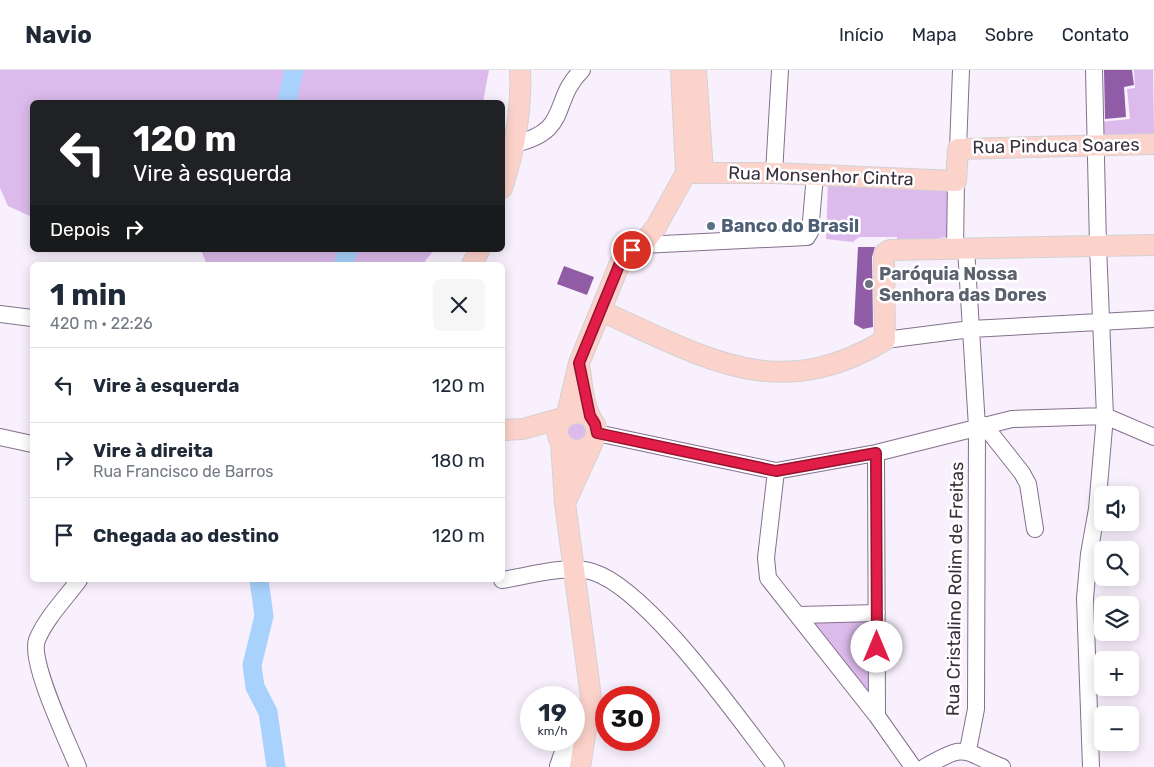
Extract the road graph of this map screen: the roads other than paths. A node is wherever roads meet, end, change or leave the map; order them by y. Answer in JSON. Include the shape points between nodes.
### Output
{"nodes":[{"id":1,"x":520,"y":70,"type":"edge"},
{"id":2,"x":582,"y":70,"type":"edge"},
{"id":3,"x":681,"y":70,"type":"edge"},
{"id":4,"x":696,"y":70,"type":"edge"},
{"id":5,"x":780,"y":70,"type":"edge"},
{"id":6,"x":961,"y":70,"type":"edge"},
{"id":7,"x":1094,"y":70,"type":"edge"},
{"id":8,"x":514,"y":144,"type":"junction"},
{"id":9,"x":1154,"y":144,"type":"edge"},
{"id":10,"x":1094,"y":146,"type":"junction"},
{"id":11,"x":958,"y":149,"type":"junction"},
{"id":12,"x":695,"y":172,"type":"junction"},
{"id":13,"x":774,"y":173,"type":"junction"},
{"id":14,"x":814,"y":175,"type":"junction"},
{"id":15,"x":505,"y":177,"type":"edge"},
{"id":16,"x":956,"y":181,"type":"junction"},
{"id":17,"x":642,"y":245,"type":"junction"},
{"id":18,"x":1154,"y":245,"type":"edge"},
{"id":19,"x":1098,"y":246,"type":"junction"},
{"id":20,"x":960,"y":248,"type":"junction"},
{"id":21,"x":601,"y":311,"type":"junction"},
{"id":22,"x":0,"y":314,"type":"edge"},
{"id":23,"x":30,"y":318,"type":"edge"},
{"id":24,"x":1154,"y":319,"type":"edge"},
{"id":25,"x":1101,"y":322,"type":"junction"},
{"id":26,"x":972,"y":329,"type":"junction"},
{"id":27,"x":885,"y":340,"type":"junction"},
{"id":28,"x":579,"y":363,"type":"junction"},
{"id":29,"x":1105,"y":416,"type":"junction"},
{"id":30,"x":980,"y":426,"type":"junction"},
{"id":31,"x":562,"y":428,"type":"junction"},
{"id":32,"x":505,"y":430,"type":"edge"},
{"id":33,"x":593,"y":431,"type":"junction"},
{"id":34,"x":0,"y":437,"type":"edge"},
{"id":35,"x":1154,"y":437,"type":"edge"},
{"id":36,"x":30,"y":444,"type":"edge"},
{"id":37,"x":876,"y":453,"type":"junction"},
{"id":38,"x":776,"y":471,"type":"junction"},
{"id":39,"x":565,"y":503,"type":"junction"},
{"id":40,"x":1035,"y":529,"type":"dead end"},
{"id":41,"x":574,"y":569,"type":"junction"},
{"id":42,"x":505,"y":579,"type":"edge"},
{"id":43,"x":77,"y":582,"type":"edge"},
{"id":44,"x":876,"y":613,"type":"junction"},
{"id":45,"x":799,"y":615,"type":"junction"},
{"id":46,"x":582,"y":630,"type":"junction"},
{"id":47,"x":577,"y":686,"type":"edge"},
{"id":48,"x":585,"y":712,"type":"edge"},
{"id":49,"x":877,"y":716,"type":"junction"},
{"id":50,"x":968,"y":750,"type":"junction"},
{"id":51,"x":994,"y":766,"type":"edge"},
{"id":52,"x":78,"y":767,"type":"edge"},
{"id":53,"x":776,"y":767,"type":"edge"},
{"id":54,"x":913,"y":767,"type":"edge"},
{"id":55,"x":925,"y":767,"type":"edge"},
{"id":56,"x":1092,"y":767,"type":"edge"}],
"edges":[{"from":1,"to":8,"type":"main road","via":[[519,118]]},
{"from":2,"to":8,"type":"street","via":[[572,83],[558,116],[545,133]]},
{"from":3,"to":12,"type":"main road"},
{"from":4,"to":12,"type":"main road"},
{"from":5,"to":13,"type":"street"},
{"from":6,"to":11,"type":"street"},
{"from":7,"to":10,"type":"street"},
{"from":8,"to":15,"type":"main road"},
{"from":9,"to":10,"type":"main road","name":"Rua Pinduca Soares"},
{"from":10,"to":11,"type":"main road","name":"Rua Pinduca Soares"},
{"from":10,"to":19,"type":"street"},
{"from":11,"to":16,"type":"main road"},
{"from":12,"to":13,"type":"main road","name":"Rua Monsenhor Cintra"},
{"from":12,"to":17,"type":"main road"},
{"from":13,"to":14,"type":"main road","name":"Rua Monsenhor Cintra"},
{"from":14,"to":16,"type":"main road","name":"Rua Monsenhor Cintra"},
{"from":14,"to":17,"type":"street","via":[[807,237]]},
{"from":16,"to":20,"type":"street","name":"Rua Cristalino Rolim de Freitas"},
{"from":17,"to":21,"type":"main road","via":[[620,263]]},
{"from":18,"to":19,"type":"main road"},
{"from":19,"to":20,"type":"main road"},
{"from":19,"to":25,"type":"street"},
{"from":20,"to":26,"type":"street","name":"Rua Cristalino Rolim de Freitas"},
{"from":20,"to":27,"type":"main road","via":[[890,250],[885,253]]},
{"from":21,"to":27,"type":"main road","via":[[701,356],[734,368],[770,373],[821,368],[868,351]]},
{"from":21,"to":28,"type":"main road"},
{"from":22,"to":23,"type":"street"},
{"from":24,"to":25,"type":"street"},
{"from":25,"to":26,"type":"street"},
{"from":25,"to":29,"type":"street"},
{"from":26,"to":27,"type":"street"},
{"from":26,"to":30,"type":"street","name":"Rua Cristalino Rolim de Freitas"},
{"from":28,"to":31,"type":"main road"},
{"from":28,"to":33,"type":"main road"},
{"from":29,"to":30,"type":"street","via":[[1012,419]]},
{"from":29,"to":35,"type":"street"},
{"from":29,"to":56,"type":"street","via":[[1085,598]]},
{"from":30,"to":37,"type":"street"},
{"from":30,"to":40,"type":"street","via":[[1028,484]]},
{"from":30,"to":50,"type":"street","name":"Rua Cristalino Rolim de Freitas","via":[[976,710]]},
{"from":31,"to":32,"type":"main road"},
{"from":31,"to":33,"type":"main road","via":[[579,412]]},
{"from":31,"to":33,"type":"main road","via":[[570,449],[582,450]]},
{"from":31,"to":39,"type":"main road"},
{"from":33,"to":38,"type":"street"},
{"from":33,"to":39,"type":"main road"},
{"from":34,"to":36,"type":"street"},
{"from":37,"to":38,"type":"street"},
{"from":37,"to":44,"type":"street"},
{"from":38,"to":45,"type":"street","via":[[766,569],[768,578]]},
{"from":39,"to":41,"type":"main road"},
{"from":41,"to":42,"type":"street"},
{"from":41,"to":46,"type":"main road"},
{"from":41,"to":53,"type":"street","via":[[606,577],[646,608]]},
{"from":43,"to":52,"type":"street","via":[[47,622],[37,641],[36,652],[51,701]]},
{"from":44,"to":45,"type":"street"},
{"from":44,"to":49,"type":"street"},
{"from":45,"to":49,"type":"street"},
{"from":46,"to":47,"type":"main road"},
{"from":46,"to":48,"type":"main road","via":[[591,697]]},
{"from":49,"to":54,"type":"street"},
{"from":50,"to":51,"type":"street"},
{"from":50,"to":55,"type":"street","via":[[958,751]]}]}
